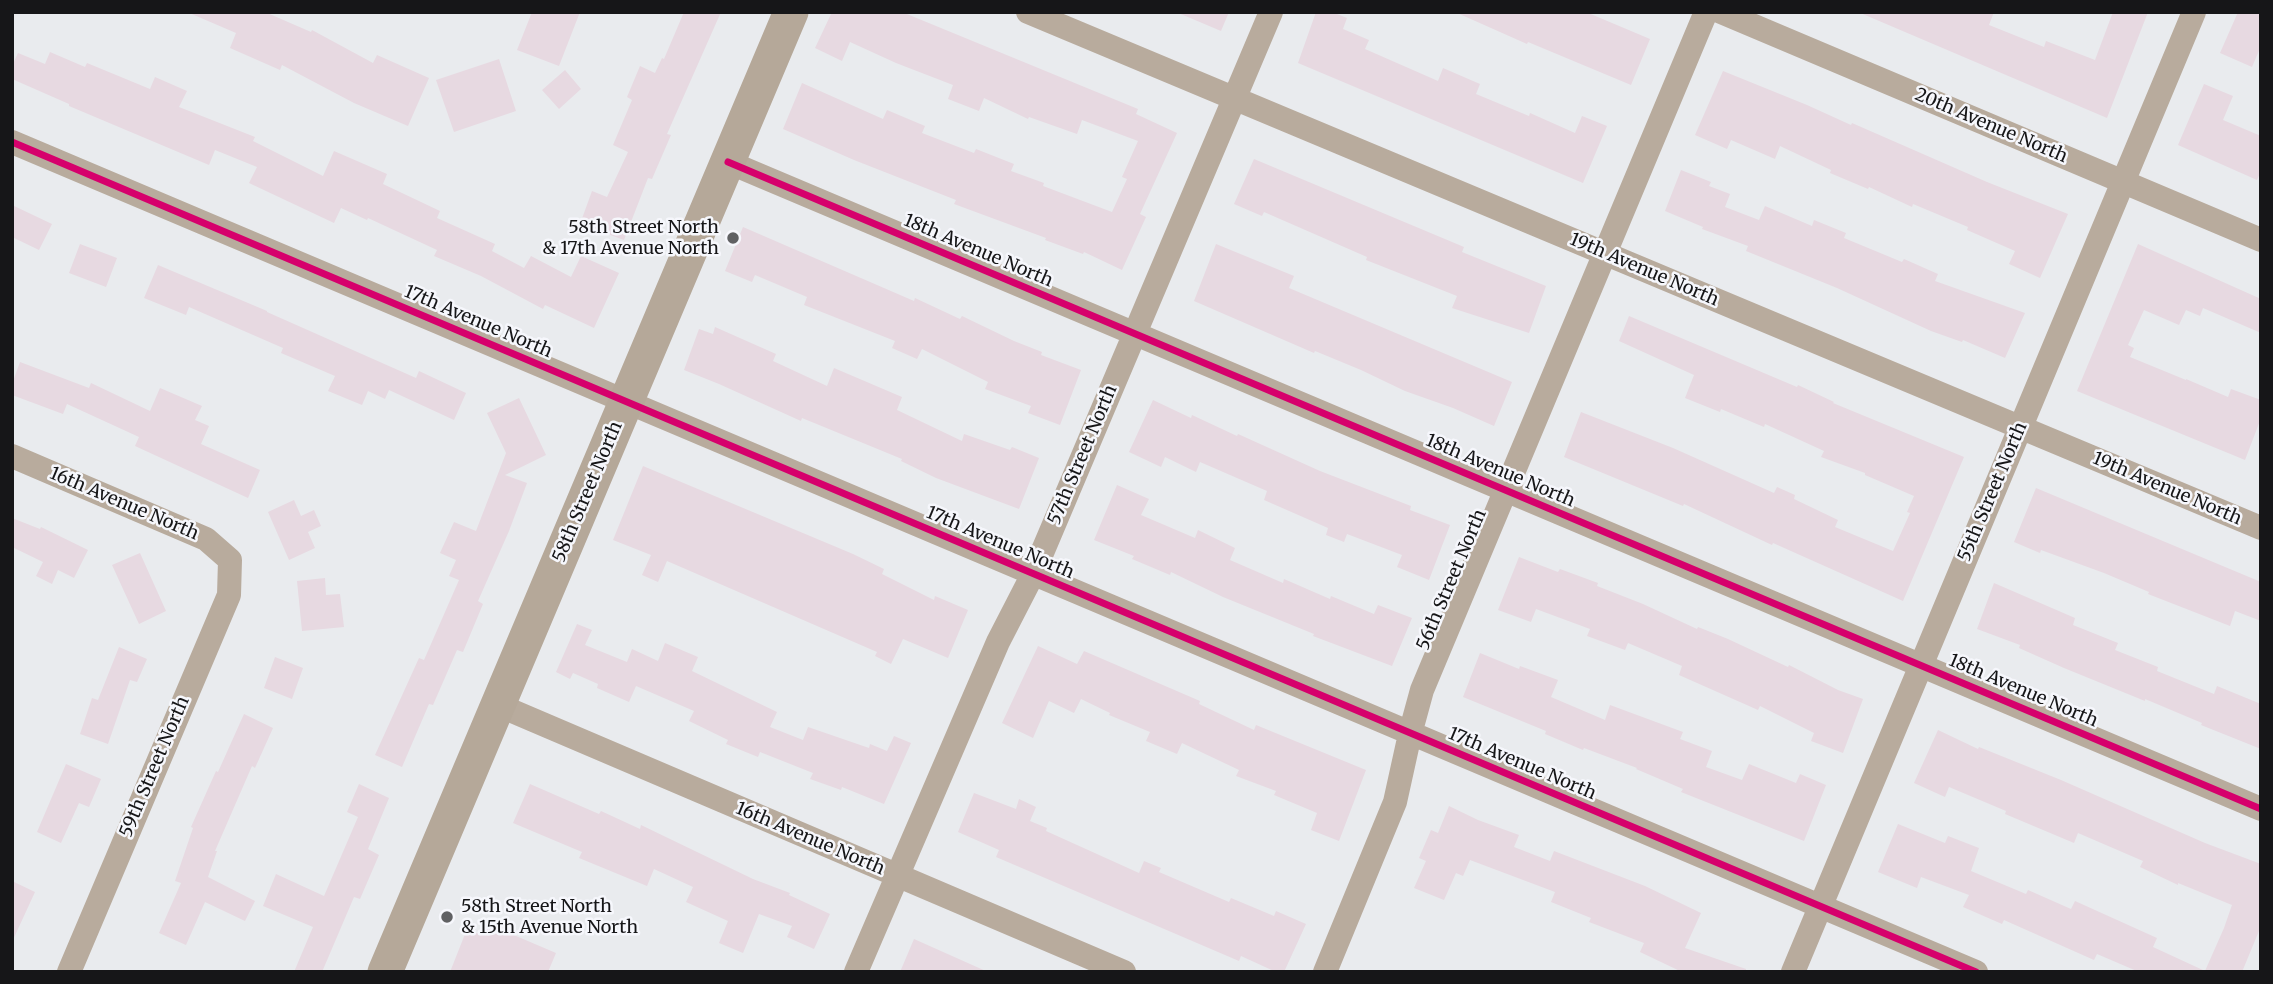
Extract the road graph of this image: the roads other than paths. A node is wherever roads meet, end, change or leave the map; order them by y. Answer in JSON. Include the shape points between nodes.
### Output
{"nodes":[{"id":1,"x":791,"y":12,"type":"edge"},
{"id":2,"x":1028,"y":12,"type":"edge"},
{"id":3,"x":1271,"y":12,"type":"edge"},
{"id":4,"x":1706,"y":12,"type":"edge"},
{"id":5,"x":1721,"y":12,"type":"edge"},
{"id":6,"x":2194,"y":12,"type":"edge"},
{"id":7,"x":1234,"y":99,"type":"junction"},
{"id":8,"x":12,"y":142,"type":"edge"},
{"id":9,"x":728,"y":162,"type":"junction"},
{"id":10,"x":2123,"y":182,"type":"junction"},
{"id":11,"x":2261,"y":240,"type":"edge"},
{"id":12,"x":1606,"y":254,"type":"junction"},
{"id":13,"x":1135,"y":334,"type":"junction"},
{"id":14,"x":626,"y":402,"type":"junction"},
{"id":15,"x":2020,"y":427,"type":"junction"},
{"id":16,"x":12,"y":456,"type":"edge"},
{"id":17,"x":1507,"y":491,"type":"junction"},
{"id":18,"x":2261,"y":528,"type":"edge"},
{"id":19,"x":230,"y":560,"type":"joint"},
{"id":20,"x":1033,"y":574,"type":"junction"},
{"id":21,"x":1920,"y":665,"type":"junction"},
{"id":22,"x":498,"y":705,"type":"junction"},
{"id":23,"x":1409,"y":734,"type":"junction"},
{"id":24,"x":2261,"y":809,"type":"edge"},
{"id":25,"x":896,"y":876,"type":"junction"},
{"id":26,"x":1820,"y":907,"type":"junction"},
{"id":27,"x":69,"y":972,"type":"edge"},
{"id":28,"x":385,"y":972,"type":"edge"},
{"id":29,"x":856,"y":972,"type":"edge"},
{"id":30,"x":1124,"y":972,"type":"edge"},
{"id":31,"x":1325,"y":972,"type":"edge"},
{"id":32,"x":1793,"y":972,"type":"edge"},
{"id":33,"x":1976,"y":972,"type":"edge"}],
"edges":[{"from":1,"to":9,"type":"street","name":"58th Street North"},
{"from":2,"to":7,"type":"street","name":"19th Avenue North"},
{"from":3,"to":7,"type":"street","name":"57th Street North"},
{"from":4,"to":12,"type":"street","name":"56th Street North"},
{"from":5,"to":10,"type":"street","name":"20th Avenue North"},
{"from":6,"to":10,"type":"street","name":"55th Street North"},
{"from":7,"to":12,"type":"street","name":"19th Avenue North"},
{"from":7,"to":13,"type":"street","name":"57th Street North"},
{"from":8,"to":14,"type":"street","name":"17th Avenue North"},
{"from":9,"to":13,"type":"street","name":"18th Avenue North"},
{"from":9,"to":14,"type":"street","name":"58th Street North"},
{"from":10,"to":11,"type":"street","name":"20th Avenue North"},
{"from":10,"to":15,"type":"street","name":"55th Street North"},
{"from":12,"to":15,"type":"street","name":"19th Avenue North"},
{"from":12,"to":17,"type":"street","name":"56th Street North"},
{"from":13,"to":17,"type":"street","name":"18th Avenue North"},
{"from":13,"to":20,"type":"street","name":"57th Street North"},
{"from":14,"to":20,"type":"street","name":"17th Avenue North"},
{"from":14,"to":22,"type":"street","name":"58th Street North"},
{"from":15,"to":18,"type":"street","name":"19th Avenue North"},
{"from":15,"to":21,"type":"street","name":"55th Street North"},
{"from":16,"to":19,"type":"street","name":"16th Avenue North","via":[[206,539]]},
{"from":17,"to":21,"type":"street","name":"18th Avenue North"},
{"from":17,"to":23,"type":"street","name":"56th Street North","via":[[1422,691]]},
{"from":19,"to":27,"type":"street","name":"59th Street North","via":[[229,595]]},
{"from":20,"to":23,"type":"street","name":"17th Avenue North"},
{"from":20,"to":25,"type":"street","name":"57th Street North","via":[[998,642]]},
{"from":21,"to":24,"type":"street","name":"18th Avenue North"},
{"from":21,"to":26,"type":"street","name":"55th Street North"},
{"from":22,"to":25,"type":"street","name":"16th Avenue North"},
{"from":22,"to":28,"type":"street","name":"58th Street North"},
{"from":23,"to":26,"type":"street","name":"17th Avenue North"},
{"from":23,"to":31,"type":"street","name":"56th Street North","via":[[1395,802]]},
{"from":25,"to":29,"type":"street","name":"57th Street North"},
{"from":25,"to":30,"type":"street","name":"16th Avenue North"},
{"from":26,"to":32,"type":"street","name":"55th Street North"},
{"from":26,"to":33,"type":"street","name":"17th Avenue North"}]}
